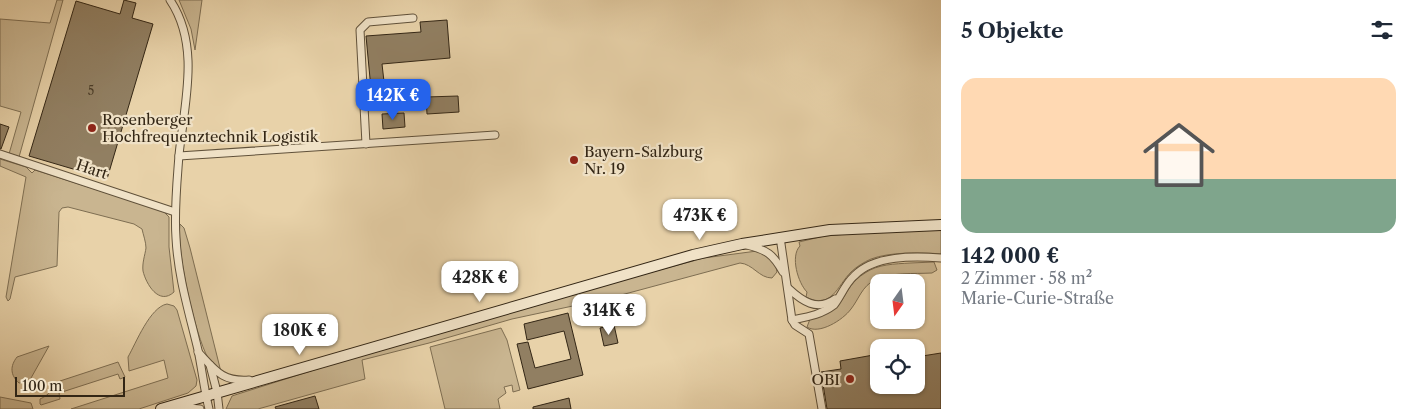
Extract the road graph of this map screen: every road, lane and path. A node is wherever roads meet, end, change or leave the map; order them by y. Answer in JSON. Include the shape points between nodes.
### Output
{"nodes":[{"id":1,"x":170,"y":0,"type":"edge"},
{"id":2,"x":413,"y":18,"type":"dead end"},
{"id":3,"x":495,"y":135,"type":"dead end"},
{"id":4,"x":366,"y":144,"type":"junction"},
{"id":5,"x":0,"y":154,"type":"edge"},
{"id":6,"x":179,"y":156,"type":"junction"},
{"id":7,"x":175,"y":212,"type":"junction"},
{"id":8,"x":941,"y":225,"type":"edge"},
{"id":9,"x":780,"y":237,"type":"junction"},
{"id":10,"x":742,"y":244,"type":"junction"},
{"id":11,"x":941,"y":258,"type":"edge"},
{"id":12,"x":786,"y":276,"type":"junction"},
{"id":13,"x":788,"y":288,"type":"junction"},
{"id":14,"x":839,"y":295,"type":"junction"},
{"id":15,"x":792,"y":320,"type":"junction"},
{"id":16,"x":198,"y":352,"type":"junction"},
{"id":17,"x":210,"y":365,"type":"junction"},
{"id":18,"x":261,"y":380,"type":"junction"},
{"id":19,"x":217,"y":392,"type":"junction"},
{"id":20,"x":206,"y":396,"type":"junction"},
{"id":21,"x":165,"y":408,"type":"edge"},
{"id":22,"x":200,"y":409,"type":"edge"},
{"id":23,"x":209,"y":409,"type":"edge"},
{"id":24,"x":219,"y":409,"type":"edge"},
{"id":25,"x":822,"y":409,"type":"edge"}],
"edges":[{"from":1,"to":6,"type":"street","via":[[181,19],[187,42],[188,68]]},
{"from":2,"to":4,"type":"street","via":[[368,22],[360,30]]},
{"from":3,"to":4,"type":"street"},
{"from":4,"to":6,"type":"street"},
{"from":5,"to":7,"type":"street","name":"Hart"},
{"from":6,"to":7,"type":"street"},
{"from":7,"to":16,"type":"street","via":[[177,261]]},
{"from":8,"to":9,"type":"main road","via":[[838,229]]},
{"from":9,"to":10,"type":"main road"},
{"from":9,"to":12,"type":"street"},
{"from":10,"to":12,"type":"street","via":[[769,253]]},
{"from":10,"to":18,"type":"main road","via":[[684,257]]},
{"from":11,"to":14,"type":"street","via":[[873,263],[855,275]]},
{"from":12,"to":13,"type":"street"},
{"from":13,"to":14,"type":"street","via":[[812,304],[826,304]]},
{"from":13,"to":15,"type":"street"},
{"from":14,"to":15,"type":"street","via":[[825,312]]},
{"from":15,"to":25,"type":"street","via":[[809,334]]},
{"from":16,"to":17,"type":"street"},
{"from":16,"to":20,"type":"street"},
{"from":17,"to":18,"type":"street","via":[[228,379]]},
{"from":17,"to":19,"type":"street"},
{"from":18,"to":19,"type":"main road"},
{"from":19,"to":20,"type":"main road"},
{"from":19,"to":24,"type":"street"},
{"from":20,"to":21,"type":"main road"},
{"from":20,"to":23,"type":"street"},
{"from":21,"to":22,"type":"street"}]}
